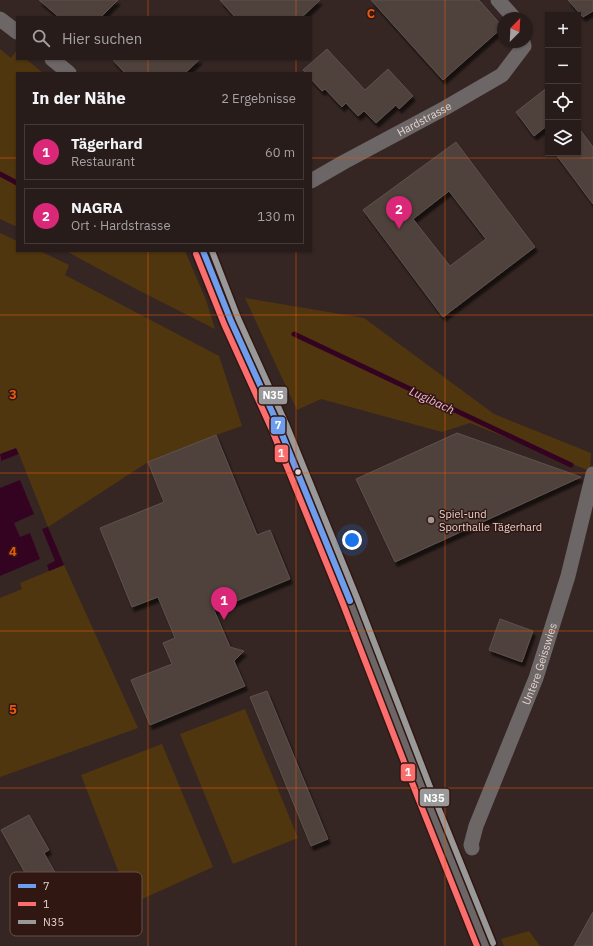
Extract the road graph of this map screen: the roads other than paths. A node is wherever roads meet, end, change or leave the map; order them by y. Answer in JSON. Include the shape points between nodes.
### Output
{"nodes":[{"id":1,"x":498,"y":0,"type":"edge"},
{"id":2,"x":509,"y":12,"type":"edge"},
{"id":3,"x":0,"y":19,"type":"edge"},
{"id":4,"x":16,"y":31,"type":"edge"},
{"id":5,"x":522,"y":48,"type":"edge"},
{"id":6,"x":53,"y":60,"type":"edge"},
{"id":7,"x":68,"y":72,"type":"edge"},
{"id":8,"x":312,"y":180,"type":"edge"},
{"id":9,"x":203,"y":252,"type":"edge"},
{"id":10,"x":593,"y":474,"type":"edge"},
{"id":11,"x":472,"y":848,"type":"dead end"},
{"id":12,"x":486,"y":946,"type":"edge"}],
"edges":[{"from":1,"to":2,"type":"street"},
{"from":3,"to":4,"type":"street"},
{"from":5,"to":8,"type":"street","name":"Hardstrasse","via":[[502,75]]},
{"from":6,"to":7,"type":"street"},
{"from":9,"to":12,"type":"street","via":[[231,321],[279,427]]},
{"from":10,"to":11,"type":"street","name":"Untere Geisswies","via":[[568,576],[536,678],[476,826]]}]}
